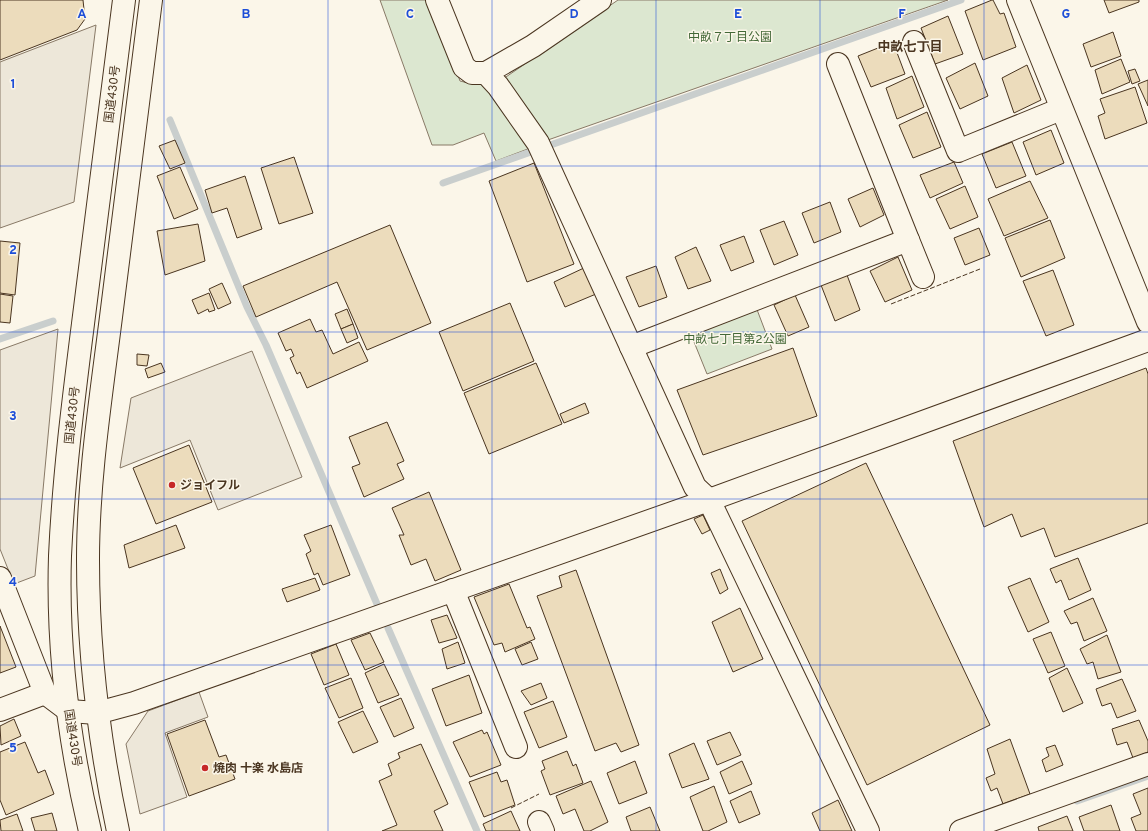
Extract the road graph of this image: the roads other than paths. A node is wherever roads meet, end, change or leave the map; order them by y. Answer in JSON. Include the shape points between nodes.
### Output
{"nodes":[{"id":1,"x":124,"y":0,"type":"edge"},
{"id":2,"x":151,"y":0,"type":"edge"},
{"id":3,"x":437,"y":0,"type":"edge"},
{"id":4,"x":600,"y":0,"type":"edge"},
{"id":5,"x":1018,"y":0,"type":"edge"},
{"id":6,"x":914,"y":42,"type":"dead end"},
{"id":7,"x":838,"y":64,"type":"dead end"},
{"id":8,"x":486,"y":73,"type":"junction"},
{"id":9,"x":1061,"y":109,"type":"junction"},
{"id":10,"x":908,"y":240,"type":"junction"},
{"id":11,"x":923,"y":277,"type":"dead end"},
{"id":12,"x":1148,"y":322,"type":"edge"},
{"id":13,"x":1148,"y":340,"type":"edge"},
{"id":14,"x":631,"y":347,"type":"junction"},
{"id":15,"x":709,"y":500,"type":"junction"},
{"id":16,"x":0,"y":578,"type":"edge"},
{"id":17,"x":454,"y":590,"type":"junction"},
{"id":18,"x":45,"y":693,"type":"junction"},
{"id":19,"x":0,"y":710,"type":"edge"},
{"id":20,"x":68,"y":711,"type":"junction"},
{"id":21,"x":97,"y":713,"type":"junction"},
{"id":22,"x":516,"y":747,"type":"dead end"},
{"id":23,"x":1148,"y":764,"type":"edge"},
{"id":24,"x":990,"y":826,"type":"edge"},
{"id":25,"x":90,"y":831,"type":"edge"},
{"id":26,"x":118,"y":831,"type":"edge"},
{"id":27,"x":868,"y":831,"type":"edge"},
{"id":28,"x":961,"y":831,"type":"edge"}],
"edges":[{"from":1,"to":20,"type":"main road","name":"国道430号","via":[[73,401],[64,494],[60,558],[61,620]]},
{"from":2,"to":21,"type":"main road","via":[[90,502],[89,608]]},
{"from":3,"to":8,"type":"main road","via":[[464,67],[472,72]]},
{"from":4,"to":8,"type":"main road","via":[[533,46]]},
{"from":5,"to":9,"type":"main road"},
{"from":6,"to":9,"type":"main road","via":[[958,151]]},
{"from":7,"to":10,"type":"main road"},
{"from":8,"to":14,"type":"main road","via":[[498,86],[540,148]]},
{"from":9,"to":12,"type":"main road"},
{"from":10,"to":11,"type":"main road"},
{"from":10,"to":14,"type":"main road"},
{"from":13,"to":15,"type":"main road"},
{"from":14,"to":15,"type":"main road","via":[[695,488]]},
{"from":15,"to":17,"type":"main road"},
{"from":15,"to":27,"type":"main road"},
{"from":16,"to":18,"type":"main road"},
{"from":17,"to":21,"type":"main road","via":[[134,704]]},
{"from":17,"to":22,"type":"main road"},
{"from":18,"to":19,"type":"main road"},
{"from":18,"to":20,"type":"main road"},
{"from":20,"to":21,"type":"main road"},
{"from":20,"to":25,"type":"main road","name":"国道430号"},
{"from":21,"to":26,"type":"main road"},
{"from":23,"to":24,"type":"main road"},
{"from":24,"to":28,"type":"main road"}]}
